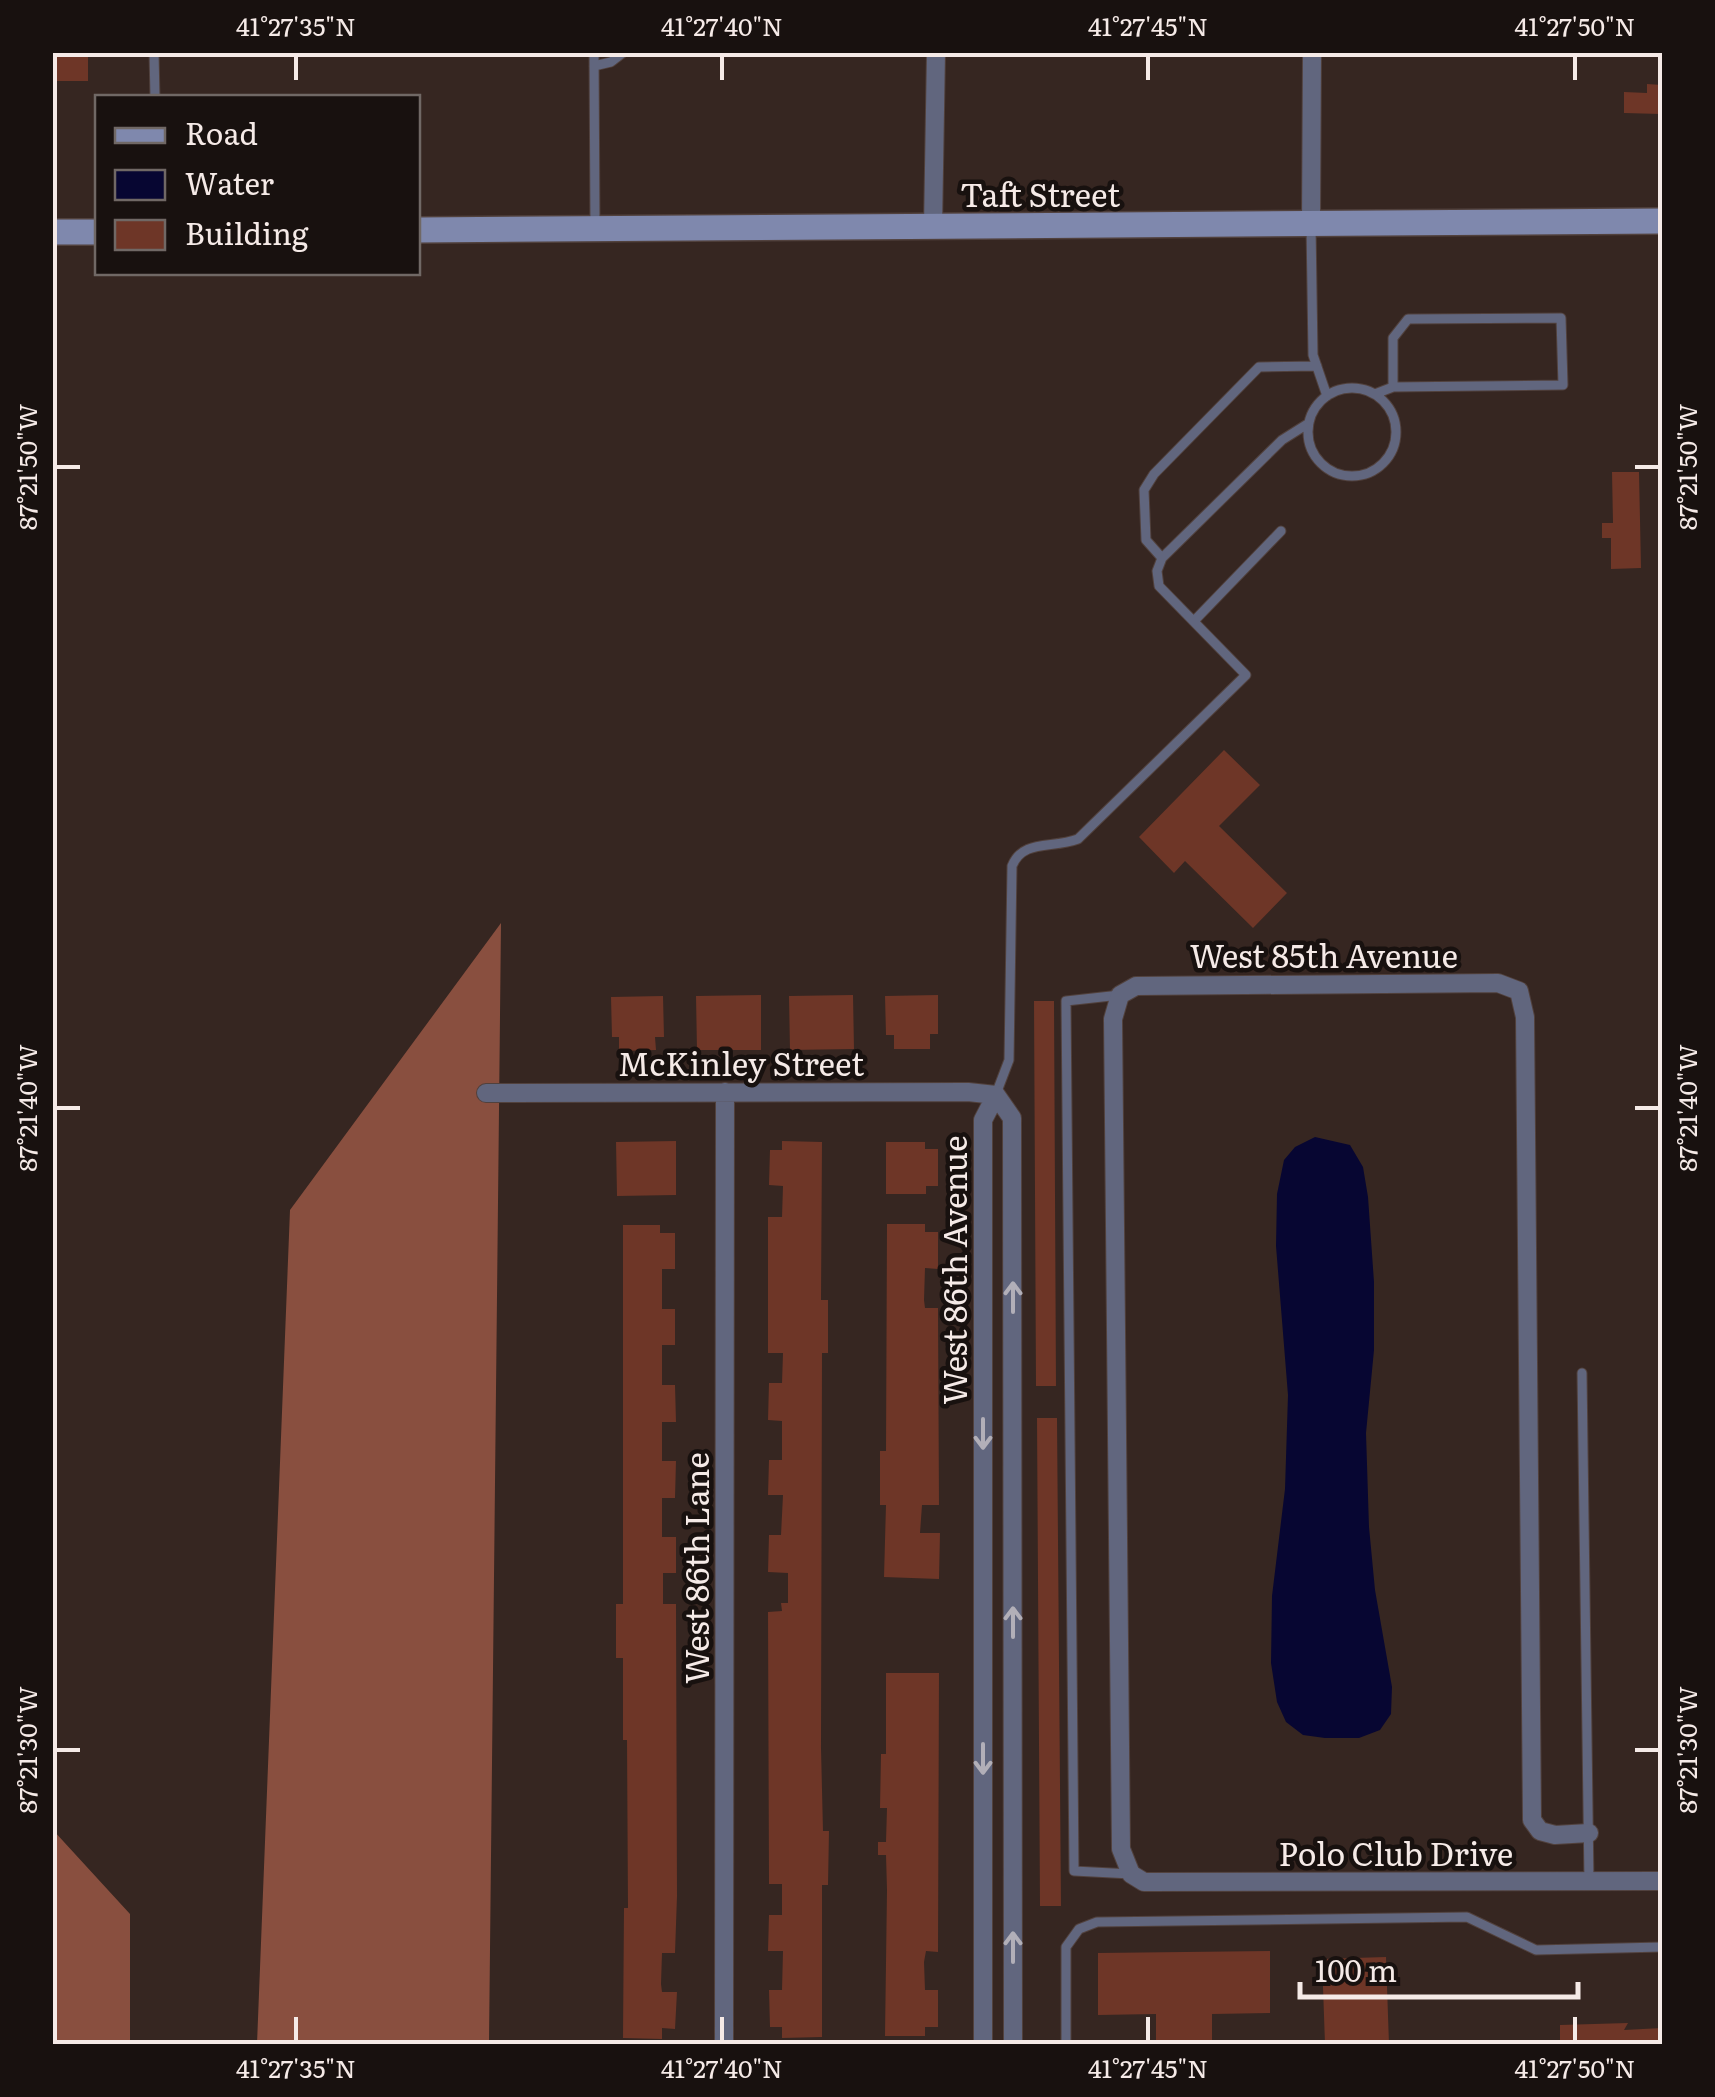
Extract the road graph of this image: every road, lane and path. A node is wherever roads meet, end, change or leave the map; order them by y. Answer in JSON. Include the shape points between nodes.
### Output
{"nodes":[{"id":1,"x":154,"y":52,"type":"edge"},
{"id":2,"x":594,"y":52,"type":"edge"},
{"id":3,"x":624,"y":52,"type":"edge"},
{"id":4,"x":936,"y":52,"type":"edge"},
{"id":5,"x":1312,"y":52,"type":"edge"},
{"id":6,"x":594,"y":66,"type":"junction"},
{"id":7,"x":154,"y":95,"type":"edge"},
{"id":8,"x":1662,"y":221,"type":"edge"},
{"id":9,"x":1311,"y":224,"type":"junction"},
{"id":10,"x":933,"y":226,"type":"junction"},
{"id":11,"x":595,"y":228,"type":"junction"},
{"id":12,"x":420,"y":230,"type":"edge"},
{"id":13,"x":52,"y":232,"type":"edge"},
{"id":14,"x":95,"y":232,"type":"edge"},
{"id":15,"x":1317,"y":366,"type":"junction"},
{"id":16,"x":1394,"y":386,"type":"junction"},
{"id":17,"x":1375,"y":394,"type":"junction"},
{"id":18,"x":1326,"y":396,"type":"junction"},
{"id":19,"x":1309,"y":423,"type":"junction"},
{"id":20,"x":1281,"y":531,"type":"dead end"},
{"id":21,"x":1162,"y":558,"type":"junction"},
{"id":22,"x":1194,"y":622,"type":"junction"},
{"id":23,"x":1120,"y":995,"type":"junction"},
{"id":24,"x":486,"y":1092,"type":"dead end"},
{"id":25,"x":725,"y":1092,"type":"junction"},
{"id":26,"x":996,"y":1095,"type":"junction"},
{"id":27,"x":1582,"y":1374,"type":"dead end"},
{"id":28,"x":1589,"y":1834,"type":"junction"},
{"id":29,"x":1131,"y":1874,"type":"junction"},
{"id":30,"x":1662,"y":1881,"type":"edge"},
{"id":31,"x":1589,"y":1882,"type":"junction"},
{"id":32,"x":1662,"y":1947,"type":"edge"},
{"id":33,"x":724,"y":2044,"type":"edge"},
{"id":34,"x":983,"y":2044,"type":"edge"},
{"id":35,"x":1013,"y":2044,"type":"edge"},
{"id":36,"x":1066,"y":2044,"type":"edge"}],
"edges":[{"from":1,"to":7,"type":"lane"},
{"from":2,"to":6,"type":"lane"},
{"from":3,"to":6,"type":"lane"},
{"from":4,"to":10,"type":"street"},
{"from":5,"to":9,"type":"street"},
{"from":6,"to":11,"type":"lane"},
{"from":8,"to":9,"type":"main road","name":"Taft Street"},
{"from":9,"to":10,"type":"main road","name":"Taft Street"},
{"from":9,"to":15,"type":"lane"},
{"from":10,"to":11,"type":"main road","name":"Taft Street"},
{"from":11,"to":12,"type":"main road","name":"Taft Street"},
{"from":13,"to":14,"type":"main road"},
{"from":15,"to":18,"type":"lane"},
{"from":15,"to":21,"type":"lane","via":[[1259,367],[1154,474],[1144,490],[1146,540]]},
{"from":16,"to":16,"type":"lane","via":[[1562,386],[1562,318],[1408,319],[1393,338]]},
{"from":16,"to":17,"type":"lane"},
{"from":17,"to":18,"type":"lane","via":[[1350,388]]},
{"from":17,"to":19,"type":"lane","via":[[1396,431],[1387,459],[1362,474],[1322,464]]},
{"from":18,"to":19,"type":"lane"},
{"from":19,"to":21,"type":"lane","via":[[1282,440]]},
{"from":20,"to":22,"type":"lane"},
{"from":21,"to":22,"type":"lane","via":[[1159,586]]},
{"from":22,"to":26,"type":"lane","via":[[1246,675],[1078,839],[1017,854],[1010,1060]]},
{"from":23,"to":28,"type":"street","name":"West 85th Avenue","via":[[1136,986],[1498,983],[1519,992],[1525,1016],[1532,1820],[1555,1835]]},
{"from":23,"to":29,"type":"street","via":[[1113,1019],[1120,1770],[1121,1849]]},
{"from":23,"to":29,"type":"lane","via":[[1066,1001],[1074,1871]]},
{"from":24,"to":25,"type":"street","name":"McKinley Street"},
{"from":25,"to":26,"type":"street","name":"McKinley Street"},
{"from":25,"to":33,"type":"street","name":"West 86th Lane"},
{"from":26,"to":34,"type":"street","name":"West 86th Avenue","one_way":true,"via":[[983,1120]]},
{"from":35,"to":26,"type":"street","name":"West 86th Avenue","one_way":true,"via":[[1012,1118]]},
{"from":27,"to":28,"type":"lane"},
{"from":28,"to":31,"type":"lane"},
{"from":29,"to":31,"type":"street","name":"Polo Club Drive","via":[[1144,1882]]},
{"from":30,"to":31,"type":"street","name":"Polo Club Drive"},
{"from":32,"to":36,"type":"lane","via":[[1536,1950],[1466,1917],[1098,1922],[1079,1929],[1066,1947]]}]}
